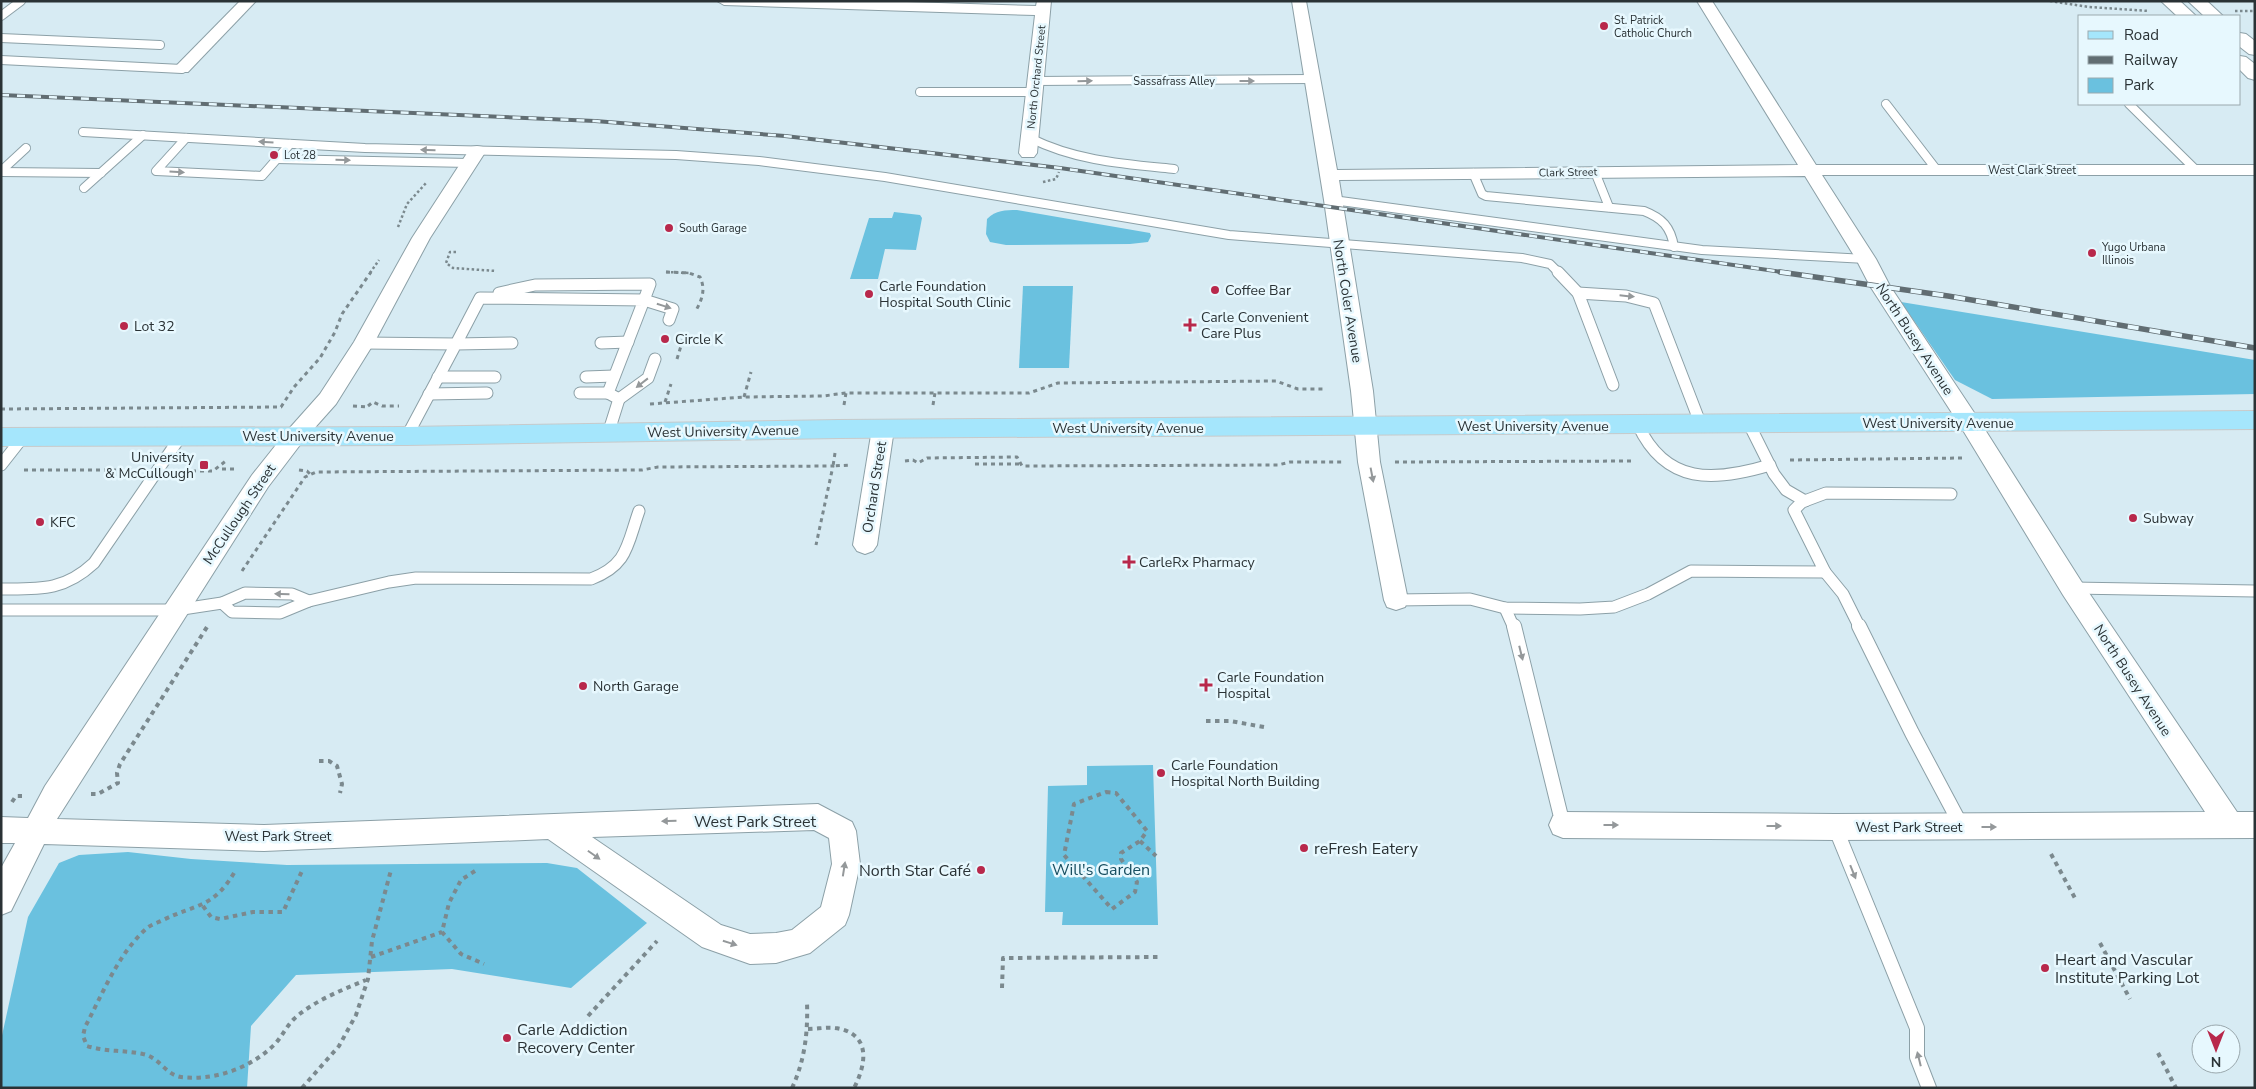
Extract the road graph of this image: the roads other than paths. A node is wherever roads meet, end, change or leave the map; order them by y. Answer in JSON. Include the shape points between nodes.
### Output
{"nodes":[{"id":1,"x":21,"y":1,"type":"edge"},
{"id":2,"x":249,"y":1,"type":"edge"},
{"id":3,"x":724,"y":1,"type":"edge"},
{"id":4,"x":1298,"y":1,"type":"edge"},
{"id":5,"x":1704,"y":1,"type":"edge"},
{"id":6,"x":2169,"y":1,"type":"edge"},
{"id":7,"x":2196,"y":1,"type":"edge"},
{"id":8,"x":1043,"y":6,"type":"edge"},
{"id":9,"x":2186,"y":15,"type":"edge"},
{"id":10,"x":2213,"y":15,"type":"edge"},
{"id":11,"x":1,"y":16,"type":"edge"},
{"id":12,"x":1,"y":38,"type":"edge"},
{"id":13,"x":2241,"y":39,"type":"edge"},
{"id":14,"x":160,"y":44,"type":"dead end"},
{"id":15,"x":2255,"y":50,"type":"edge"},
{"id":16,"x":1,"y":60,"type":"edge"},
{"id":17,"x":2241,"y":62,"type":"edge"},
{"id":18,"x":182,"y":70,"type":"joint"},
{"id":19,"x":2255,"y":74,"type":"edge"},
{"id":20,"x":1312,"y":79,"type":"junction"},
{"id":21,"x":1035,"y":87,"type":"junction"},
{"id":22,"x":920,"y":92,"type":"dead end"},
{"id":23,"x":1886,"y":104,"type":"dead end"},
{"id":24,"x":2130,"y":105,"type":"edge"},
{"id":25,"x":83,"y":132,"type":"dead end"},
{"id":26,"x":143,"y":135,"type":"junction"},
{"id":27,"x":186,"y":138,"type":"junction"},
{"id":28,"x":290,"y":144,"type":"junction"},
{"id":29,"x":1029,"y":145,"type":"joint"},
{"id":30,"x":26,"y":148,"type":"dead end"},
{"id":31,"x":473,"y":157,"type":"junction"},
{"id":32,"x":277,"y":159,"type":"junction"},
{"id":33,"x":1174,"y":170,"type":"dead end"},
{"id":34,"x":1809,"y":170,"type":"junction"},
{"id":35,"x":1936,"y":170,"type":"junction"},
{"id":36,"x":2196,"y":170,"type":"junction"},
{"id":37,"x":2255,"y":170,"type":"edge"},
{"id":38,"x":1,"y":172,"type":"edge"},
{"id":39,"x":1595,"y":172,"type":"junction"},
{"id":40,"x":101,"y":173,"type":"junction"},
{"id":41,"x":1473,"y":173,"type":"junction"},
{"id":42,"x":1328,"y":175,"type":"junction"},
{"id":43,"x":84,"y":188,"type":"dead end"},
{"id":44,"x":1333,"y":200,"type":"junction"},
{"id":45,"x":1609,"y":207,"type":"junction"},
{"id":46,"x":1339,"y":244,"type":"junction"},
{"id":47,"x":1674,"y":247,"type":"junction"},
{"id":48,"x":1866,"y":259,"type":"junction"},
{"id":49,"x":1578,"y":293,"type":"junction"},
{"id":50,"x":480,"y":298,"type":"junction"},
{"id":51,"x":644,"y":300,"type":"junction"},
{"id":52,"x":669,"y":320,"type":"dead end"},
{"id":53,"x":628,"y":342,"type":"junction"},
{"id":54,"x":364,"y":343,"type":"junction"},
{"id":55,"x":601,"y":343,"type":"dead end"},
{"id":56,"x":456,"y":344,"type":"junction"},
{"id":57,"x":512,"y":344,"type":"dead end"},
{"id":58,"x":655,"y":359,"type":"dead end"},
{"id":59,"x":614,"y":376,"type":"junction"},
{"id":60,"x":438,"y":377,"type":"junction"},
{"id":61,"x":495,"y":377,"type":"dead end"},
{"id":62,"x":586,"y":377,"type":"dead end"},
{"id":63,"x":1613,"y":384,"type":"dead end"},
{"id":64,"x":429,"y":394,"type":"junction"},
{"id":65,"x":487,"y":394,"type":"dead end"},
{"id":66,"x":580,"y":394,"type":"dead end"},
{"id":67,"x":608,"y":394,"type":"junction"},
{"id":68,"x":618,"y":402,"type":"junction"},
{"id":69,"x":2255,"y":420,"type":"edge"},
{"id":70,"x":1969,"y":422,"type":"junction"},
{"id":71,"x":1749,"y":424,"type":"junction"},
{"id":72,"x":1701,"y":425,"type":"junction"},
{"id":73,"x":1638,"y":426,"type":"junction"},
{"id":74,"x":1364,"y":427,"type":"junction"},
{"id":75,"x":883,"y":429,"type":"junction"},
{"id":76,"x":608,"y":434,"type":"junction"},
{"id":77,"x":181,"y":436,"type":"junction"},
{"id":78,"x":295,"y":436,"type":"junction"},
{"id":79,"x":407,"y":436,"type":"junction"},
{"id":80,"x":12,"y":437,"type":"edge"},
{"id":81,"x":1,"y":465,"type":"edge"},
{"id":82,"x":1770,"y":465,"type":"junction"},
{"id":83,"x":1951,"y":494,"type":"dead end"},
{"id":84,"x":1805,"y":501,"type":"junction"},
{"id":85,"x":638,"y":510,"type":"dead end"},
{"id":86,"x":865,"y":545,"type":"dead end"},
{"id":87,"x":1825,"y":572,"type":"junction"},
{"id":88,"x":2072,"y":588,"type":"junction"},
{"id":89,"x":1,"y":589,"type":"edge"},
{"id":90,"x":2255,"y":591,"type":"edge"},
{"id":91,"x":1396,"y":600,"type":"joint"},
{"id":92,"x":309,"y":601,"type":"junction"},
{"id":93,"x":222,"y":603,"type":"junction"},
{"id":94,"x":1505,"y":608,"type":"junction"},
{"id":95,"x":1,"y":610,"type":"edge"},
{"id":96,"x":176,"y":610,"type":"junction"},
{"id":97,"x":1562,"y":824,"type":"joint"},
{"id":98,"x":2242,"y":825,"type":"edge"},
{"id":99,"x":554,"y":827,"type":"junction"},
{"id":100,"x":1835,"y":827,"type":"junction"},
{"id":101,"x":1962,"y":827,"type":"junction"},
{"id":102,"x":1,"y":830,"type":"edge"},
{"id":103,"x":36,"y":830,"type":"junction"},
{"id":104,"x":1,"y":901,"type":"edge"},
{"id":105,"x":1930,"y":1088,"type":"edge"}],
"edges":[{"from":1,"to":11,"type":"lane"},
{"from":2,"to":18,"type":"street"},
{"from":3,"to":8,"type":"street"},
{"from":4,"to":20,"type":"street","name":"North Coler Avenue"},
{"from":5,"to":34,"type":"street","name":"North Busey Avenue"},
{"from":6,"to":9,"type":"main road"},
{"from":7,"to":10,"type":"main road"},
{"from":8,"to":21,"type":"street","name":"North Orchard Street"},
{"from":12,"to":14,"type":"lane"},
{"from":13,"to":15,"type":"main road"},
{"from":16,"to":18,"type":"lane"},
{"from":17,"to":19,"type":"main road"},
{"from":21,"to":20,"type":"lane","name":"Sassafrass Alley","one_way":true},
{"from":20,"to":42,"type":"street","name":"North Coler Avenue"},
{"from":21,"to":22,"type":"lane","name":"Sassafrass Alley"},
{"from":21,"to":29,"type":"street","name":"North Orchard Street"},
{"from":23,"to":35,"type":"lane"},
{"from":24,"to":36,"type":"lane"},
{"from":25,"to":26,"type":"lane"},
{"from":26,"to":27,"type":"lane"},
{"from":26,"to":40,"type":"lane"},
{"from":28,"to":27,"type":"lane","one_way":true},
{"from":27,"to":32,"type":"lane","one_way":true,"via":[[156,171],[262,176]]},
{"from":31,"to":28,"type":"lane","one_way":true},
{"from":28,"to":32,"type":"lane"},
{"from":29,"to":33,"type":"lane","via":[[1074,157]]},
{"from":30,"to":38,"type":"lane"},
{"from":32,"to":31,"type":"lane","one_way":true},
{"from":31,"to":46,"type":"lane","via":[[676,155],[759,161],[868,174],[1229,235]]},
{"from":31,"to":54,"type":"street","name":"McCullough Street","via":[[421,238]]},
{"from":34,"to":35,"type":"street","name":"West Clark Street"},
{"from":34,"to":39,"type":"street","name":"Clark Street"},
{"from":34,"to":48,"type":"street","name":"North Busey Avenue"},
{"from":35,"to":36,"type":"street","name":"West Clark Street"},
{"from":36,"to":37,"type":"street","name":"West Clark Street"},
{"from":38,"to":40,"type":"lane"},
{"from":39,"to":41,"type":"street","name":"Clark Street"},
{"from":39,"to":45,"type":"lane"},
{"from":40,"to":43,"type":"lane"},
{"from":41,"to":42,"type":"street","name":"Clark Street"},
{"from":41,"to":45,"type":"lane","via":[[1486,196]]},
{"from":42,"to":44,"type":"street","name":"North Coler Avenue"},
{"from":44,"to":46,"type":"street","name":"North Coler Avenue"},
{"from":44,"to":47,"type":"lane"},
{"from":45,"to":47,"type":"lane","via":[[1660,216],[1673,238]]},
{"from":46,"to":49,"type":"lane","via":[[1492,254],[1531,260],[1550,264]]},
{"from":46,"to":74,"type":"street","name":"North Coler Avenue","via":[[1362,391]]},
{"from":47,"to":48,"type":"lane"},
{"from":48,"to":70,"type":"street","name":"North Busey Avenue","via":[[1880,286]]},
{"from":49,"to":63,"type":"lane"},
{"from":49,"to":72,"type":"lane","one_way":true,"via":[[1624,295],[1654,303]]},
{"from":50,"to":51,"type":"lane"},
{"from":50,"to":51,"type":"lane","via":[[535,285],[650,284]]},
{"from":50,"to":56,"type":"lane"},
{"from":51,"to":52,"type":"lane","one_way":true,"via":[[673,309]]},
{"from":51,"to":53,"type":"lane"},
{"from":53,"to":55,"type":"lane"},
{"from":53,"to":59,"type":"lane"},
{"from":54,"to":56,"type":"lane"},
{"from":54,"to":78,"type":"street","name":"McCullough Street","via":[[328,399]]},
{"from":56,"to":57,"type":"lane"},
{"from":56,"to":60,"type":"lane"},
{"from":58,"to":68,"type":"lane","one_way":true,"via":[[648,378]]},
{"from":59,"to":62,"type":"lane"},
{"from":59,"to":67,"type":"lane"},
{"from":60,"to":61,"type":"lane"},
{"from":60,"to":64,"type":"lane"},
{"from":64,"to":65,"type":"lane"},
{"from":64,"to":79,"type":"lane"},
{"from":66,"to":67,"type":"lane"},
{"from":67,"to":68,"type":"lane"},
{"from":68,"to":76,"type":"lane"},
{"from":69,"to":70,"type":"main road","name":"West University Avenue"},
{"from":70,"to":71,"type":"main road","name":"West University Avenue"},
{"from":70,"to":88,"type":"street","name":"North Busey Avenue"},
{"from":71,"to":72,"type":"main road","name":"West University Avenue"},
{"from":71,"to":82,"type":"lane"},
{"from":72,"to":73,"type":"main road","name":"West University Avenue"},
{"from":73,"to":74,"type":"main road","name":"West University Avenue"},
{"from":73,"to":82,"type":"lane","via":[[1644,441],[1655,454],[1678,470],[1710,475],[1747,473]]},
{"from":74,"to":75,"type":"main road","name":"West University Avenue"},
{"from":74,"to":91,"type":"street","name":"North Coler Avenue","one_way":true},
{"from":75,"to":76,"type":"main road","name":"West University Avenue"},
{"from":75,"to":86,"type":"street","name":"Orchard Street"},
{"from":76,"to":79,"type":"main road","name":"West University Avenue"},
{"from":77,"to":78,"type":"main road","name":"West University Avenue"},
{"from":77,"to":80,"type":"main road","name":"West University Avenue"},
{"from":77,"to":89,"type":"lane","via":[[94,563],[78,578],[56,588]]},
{"from":78,"to":79,"type":"main road","name":"West University Avenue"},
{"from":78,"to":96,"type":"street","name":"McCullough Street","via":[[260,481]]},
{"from":80,"to":81,"type":"lane"},
{"from":82,"to":84,"type":"lane","via":[[1786,490]]},
{"from":83,"to":84,"type":"lane","via":[[1826,494]]},
{"from":84,"to":87,"type":"lane","via":[[1794,510]]},
{"from":85,"to":92,"type":"lane","via":[[621,561],[607,573],[591,579],[416,578]]},
{"from":87,"to":94,"type":"lane","via":[[1690,571],[1648,594],[1614,607]]},
{"from":87,"to":101,"type":"lane","via":[[1843,594]]},
{"from":88,"to":90,"type":"lane"},
{"from":88,"to":98,"type":"street","name":"North Busey Avenue"},
{"from":91,"to":94,"type":"lane","via":[[1470,599]]},
{"from":92,"to":93,"type":"lane","one_way":true,"via":[[292,594],[245,593]]},
{"from":92,"to":93,"type":"lane","via":[[280,613],[232,612]]},
{"from":93,"to":96,"type":"lane"},
{"from":94,"to":97,"type":"lane","one_way":true,"via":[[1517,634]]},
{"from":95,"to":96,"type":"lane"},
{"from":96,"to":103,"type":"street","name":"McCullough Street"},
{"from":97,"to":100,"type":"street","name":"West Park Street","one_way":true},
{"from":101,"to":98,"type":"street","name":"West Park Street","one_way":true},
{"from":99,"to":99,"type":"street","name":"West Park Street","one_way":true,"via":[[713,937],[750,949],[799,943],[834,915],[846,864],[842,831],[818,817]]},
{"from":99,"to":103,"type":"street","name":"West Park Street","via":[[264,838]]},
{"from":100,"to":101,"type":"street","name":"West Park Street"},
{"from":100,"to":105,"type":"lane","via":[[1917,1028],[1917,1057]]},
{"from":102,"to":103,"type":"street","name":"West Park Street"},
{"from":103,"to":104,"type":"street","name":"McCullough Street"}]}
